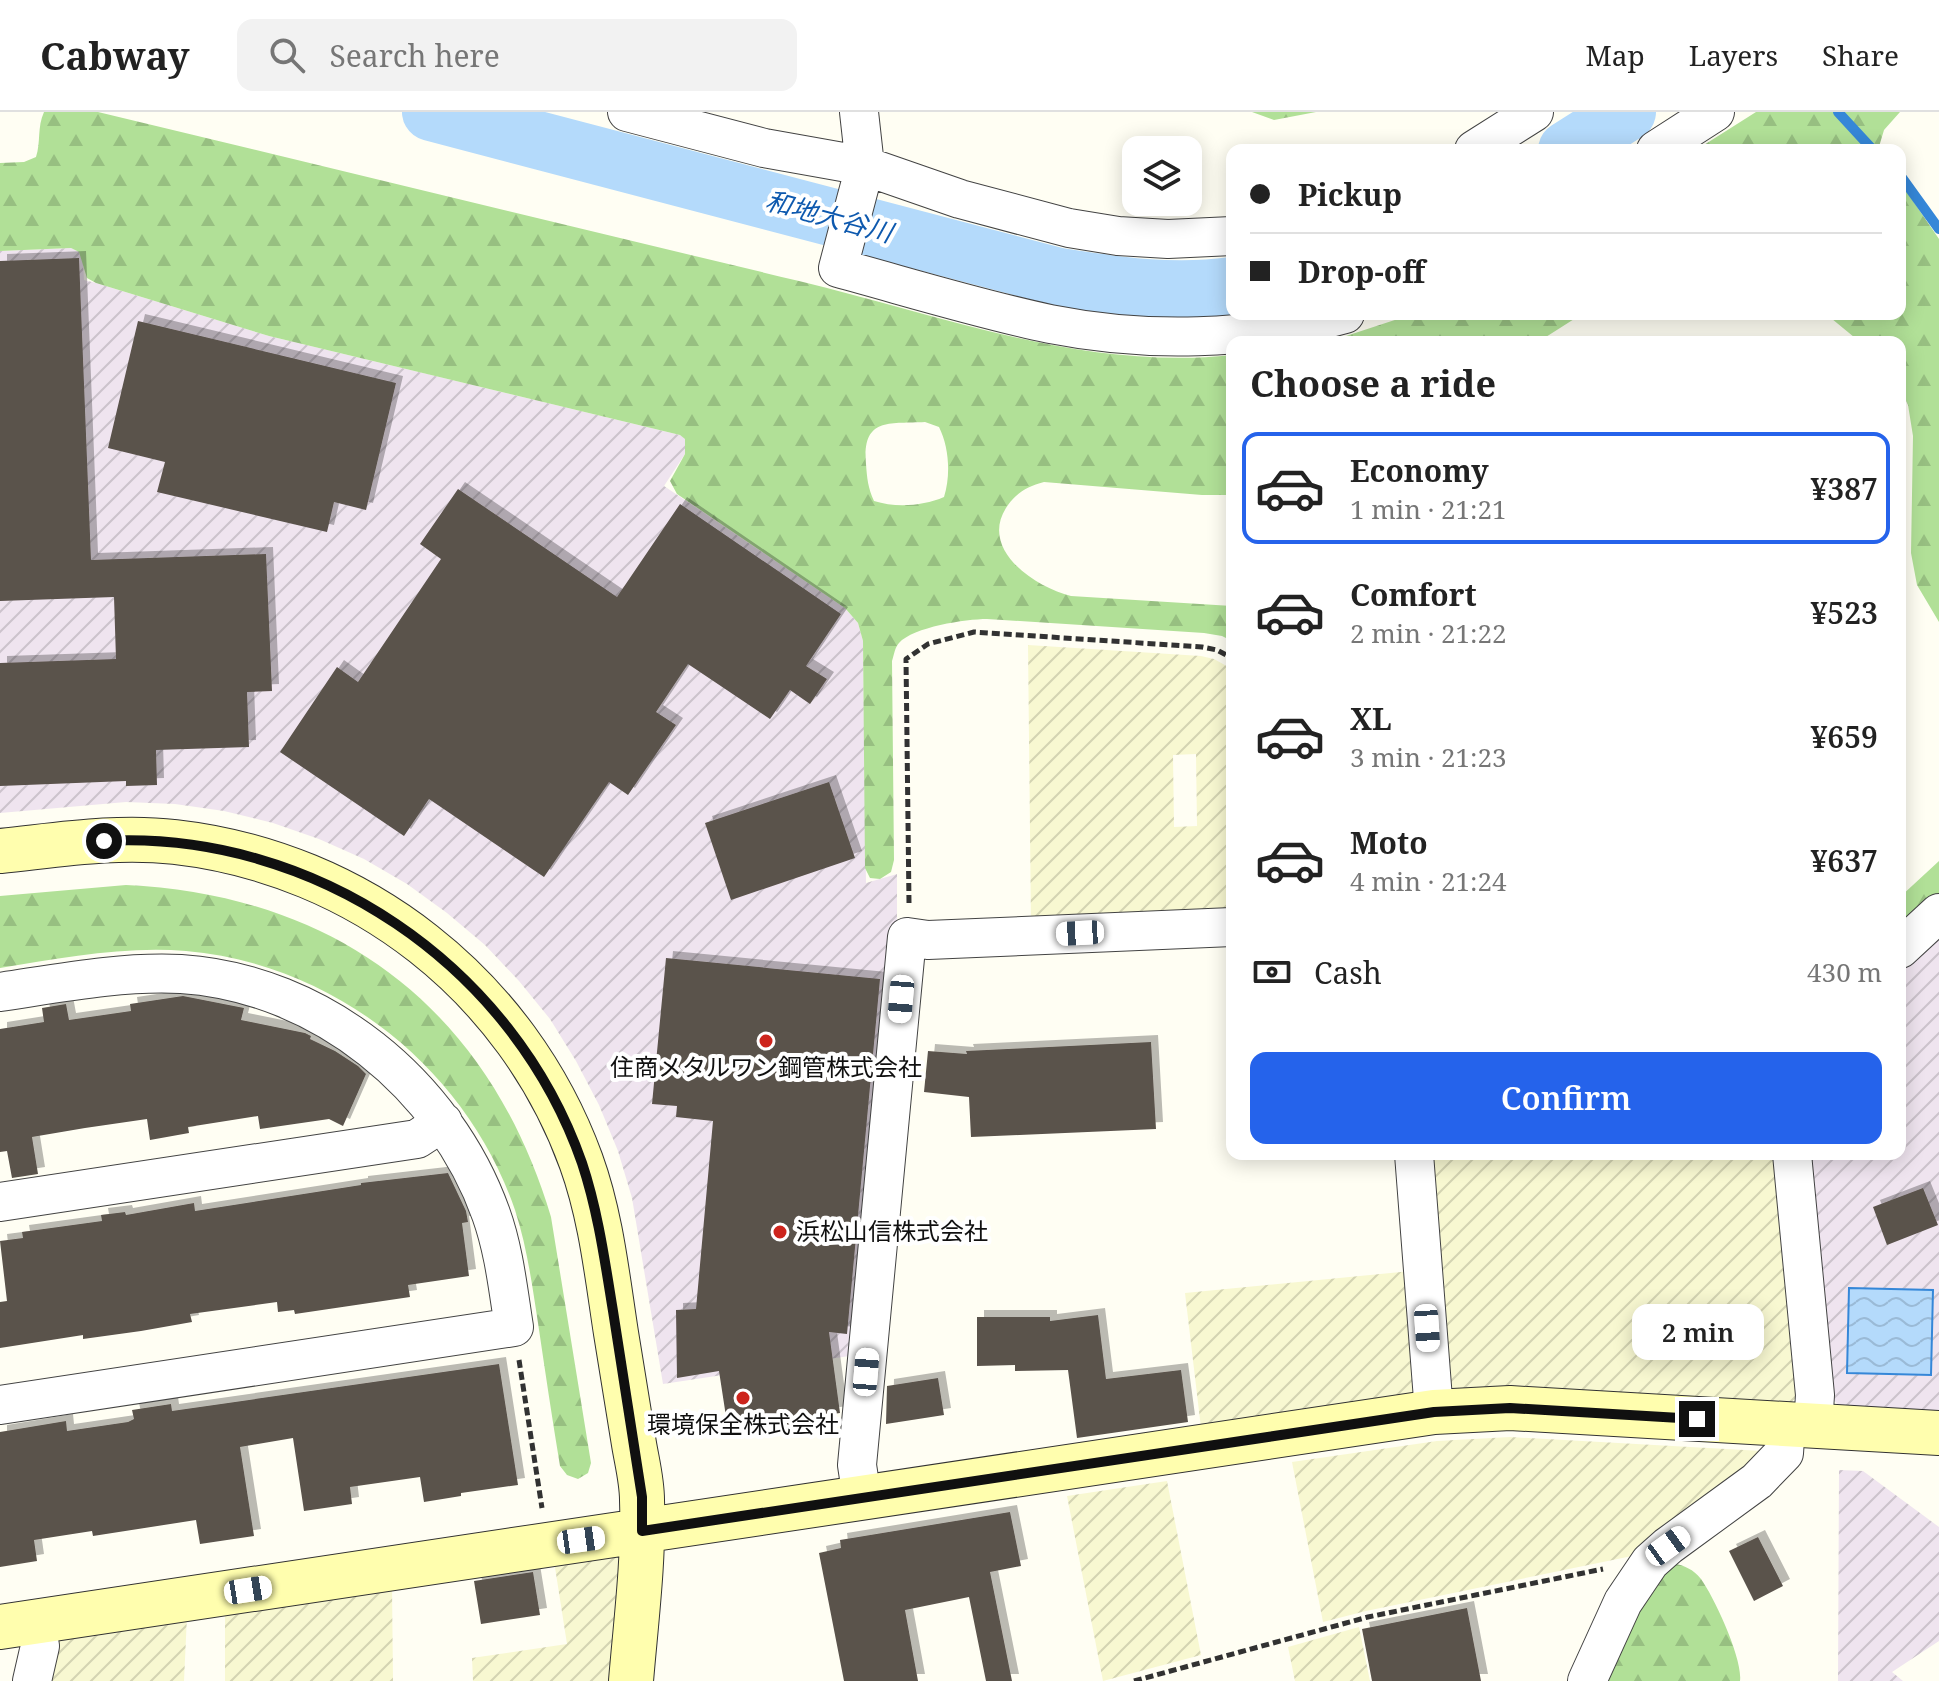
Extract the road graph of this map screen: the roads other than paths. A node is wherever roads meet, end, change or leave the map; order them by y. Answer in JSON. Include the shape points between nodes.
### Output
{"nodes":[{"id":1,"x":627,"y":112,"type":"edge"},
{"id":2,"x":859,"y":112,"type":"edge"},
{"id":3,"x":1534,"y":112,"type":"edge"},
{"id":4,"x":1715,"y":112,"type":"edge"},
{"id":5,"x":1483,"y":144,"type":"edge"},
{"id":6,"x":1665,"y":144,"type":"edge"},
{"id":7,"x":863,"y":172,"type":"junction"},
{"id":8,"x":1226,"y":236,"type":"edge"},
{"id":9,"x":1318,"y":320,"type":"edge"},
{"id":10,"x":0,"y":851,"type":"edge"},
{"id":11,"x":1939,"y":913,"type":"edge"},
{"id":12,"x":1226,"y":927,"type":"edge"},
{"id":13,"x":1906,"y":943,"type":"edge"},
{"id":14,"x":0,"y":992,"type":"edge"},
{"id":15,"x":443,"y":1122,"type":"junction"},
{"id":16,"x":1414,"y":1160,"type":"edge"},
{"id":17,"x":1793,"y":1160,"type":"edge"},
{"id":18,"x":0,"y":1202,"type":"edge"},
{"id":19,"x":0,"y":1405,"type":"edge"},
{"id":20,"x":1434,"y":1412,"type":"junction"},
{"id":21,"x":1800,"y":1425,"type":"junction"},
{"id":22,"x":1939,"y":1433,"type":"edge"},
{"id":23,"x":862,"y":1498,"type":"junction"},
{"id":24,"x":642,"y":1531,"type":"junction"},
{"id":25,"x":18,"y":1624,"type":"edge"},
{"id":26,"x":32,"y":1681,"type":"edge"},
{"id":27,"x":631,"y":1681,"type":"edge"},
{"id":28,"x":1587,"y":1681,"type":"edge"}],
"edges":[{"from":1,"to":7,"type":"street"},
{"from":2,"to":7,"type":"street"},
{"from":3,"to":5,"type":"street"},
{"from":4,"to":6,"type":"street"},
{"from":7,"to":8,"type":"street","via":[[1069,228],[1168,239]]},
{"from":7,"to":9,"type":"street","via":[[838,268],[1050,324],[1108,333],[1225,335]]},
{"from":10,"to":24,"type":"street","via":[[126,840],[217,848],[262,859],[319,880],[387,916],[480,995],[543,1080],[565,1121],[595,1207],[642,1497]]},
{"from":11,"to":13,"type":"street"},
{"from":12,"to":23,"type":"street","via":[[907,937],[857,1465]]},
{"from":14,"to":15,"type":"street","via":[[148,973],[259,990],[359,1039]]},
{"from":15,"to":18,"type":"street","via":[[417,1139]]},
{"from":15,"to":19,"type":"street","via":[[467,1159],[492,1216],[514,1327]]},
{"from":16,"to":20,"type":"street"},
{"from":17,"to":21,"type":"street","via":[[1815,1395]]},
{"from":20,"to":21,"type":"street","via":[[1510,1408]]},
{"from":20,"to":23,"type":"street"},
{"from":21,"to":22,"type":"street"},
{"from":21,"to":28,"type":"street","via":[[1784,1453],[1757,1481],[1668,1546],[1642,1572]]},
{"from":23,"to":24,"type":"street"},
{"from":24,"to":25,"type":"street"},
{"from":24,"to":27,"type":"street"},
{"from":25,"to":26,"type":"street","via":[[40,1646]]}]}
